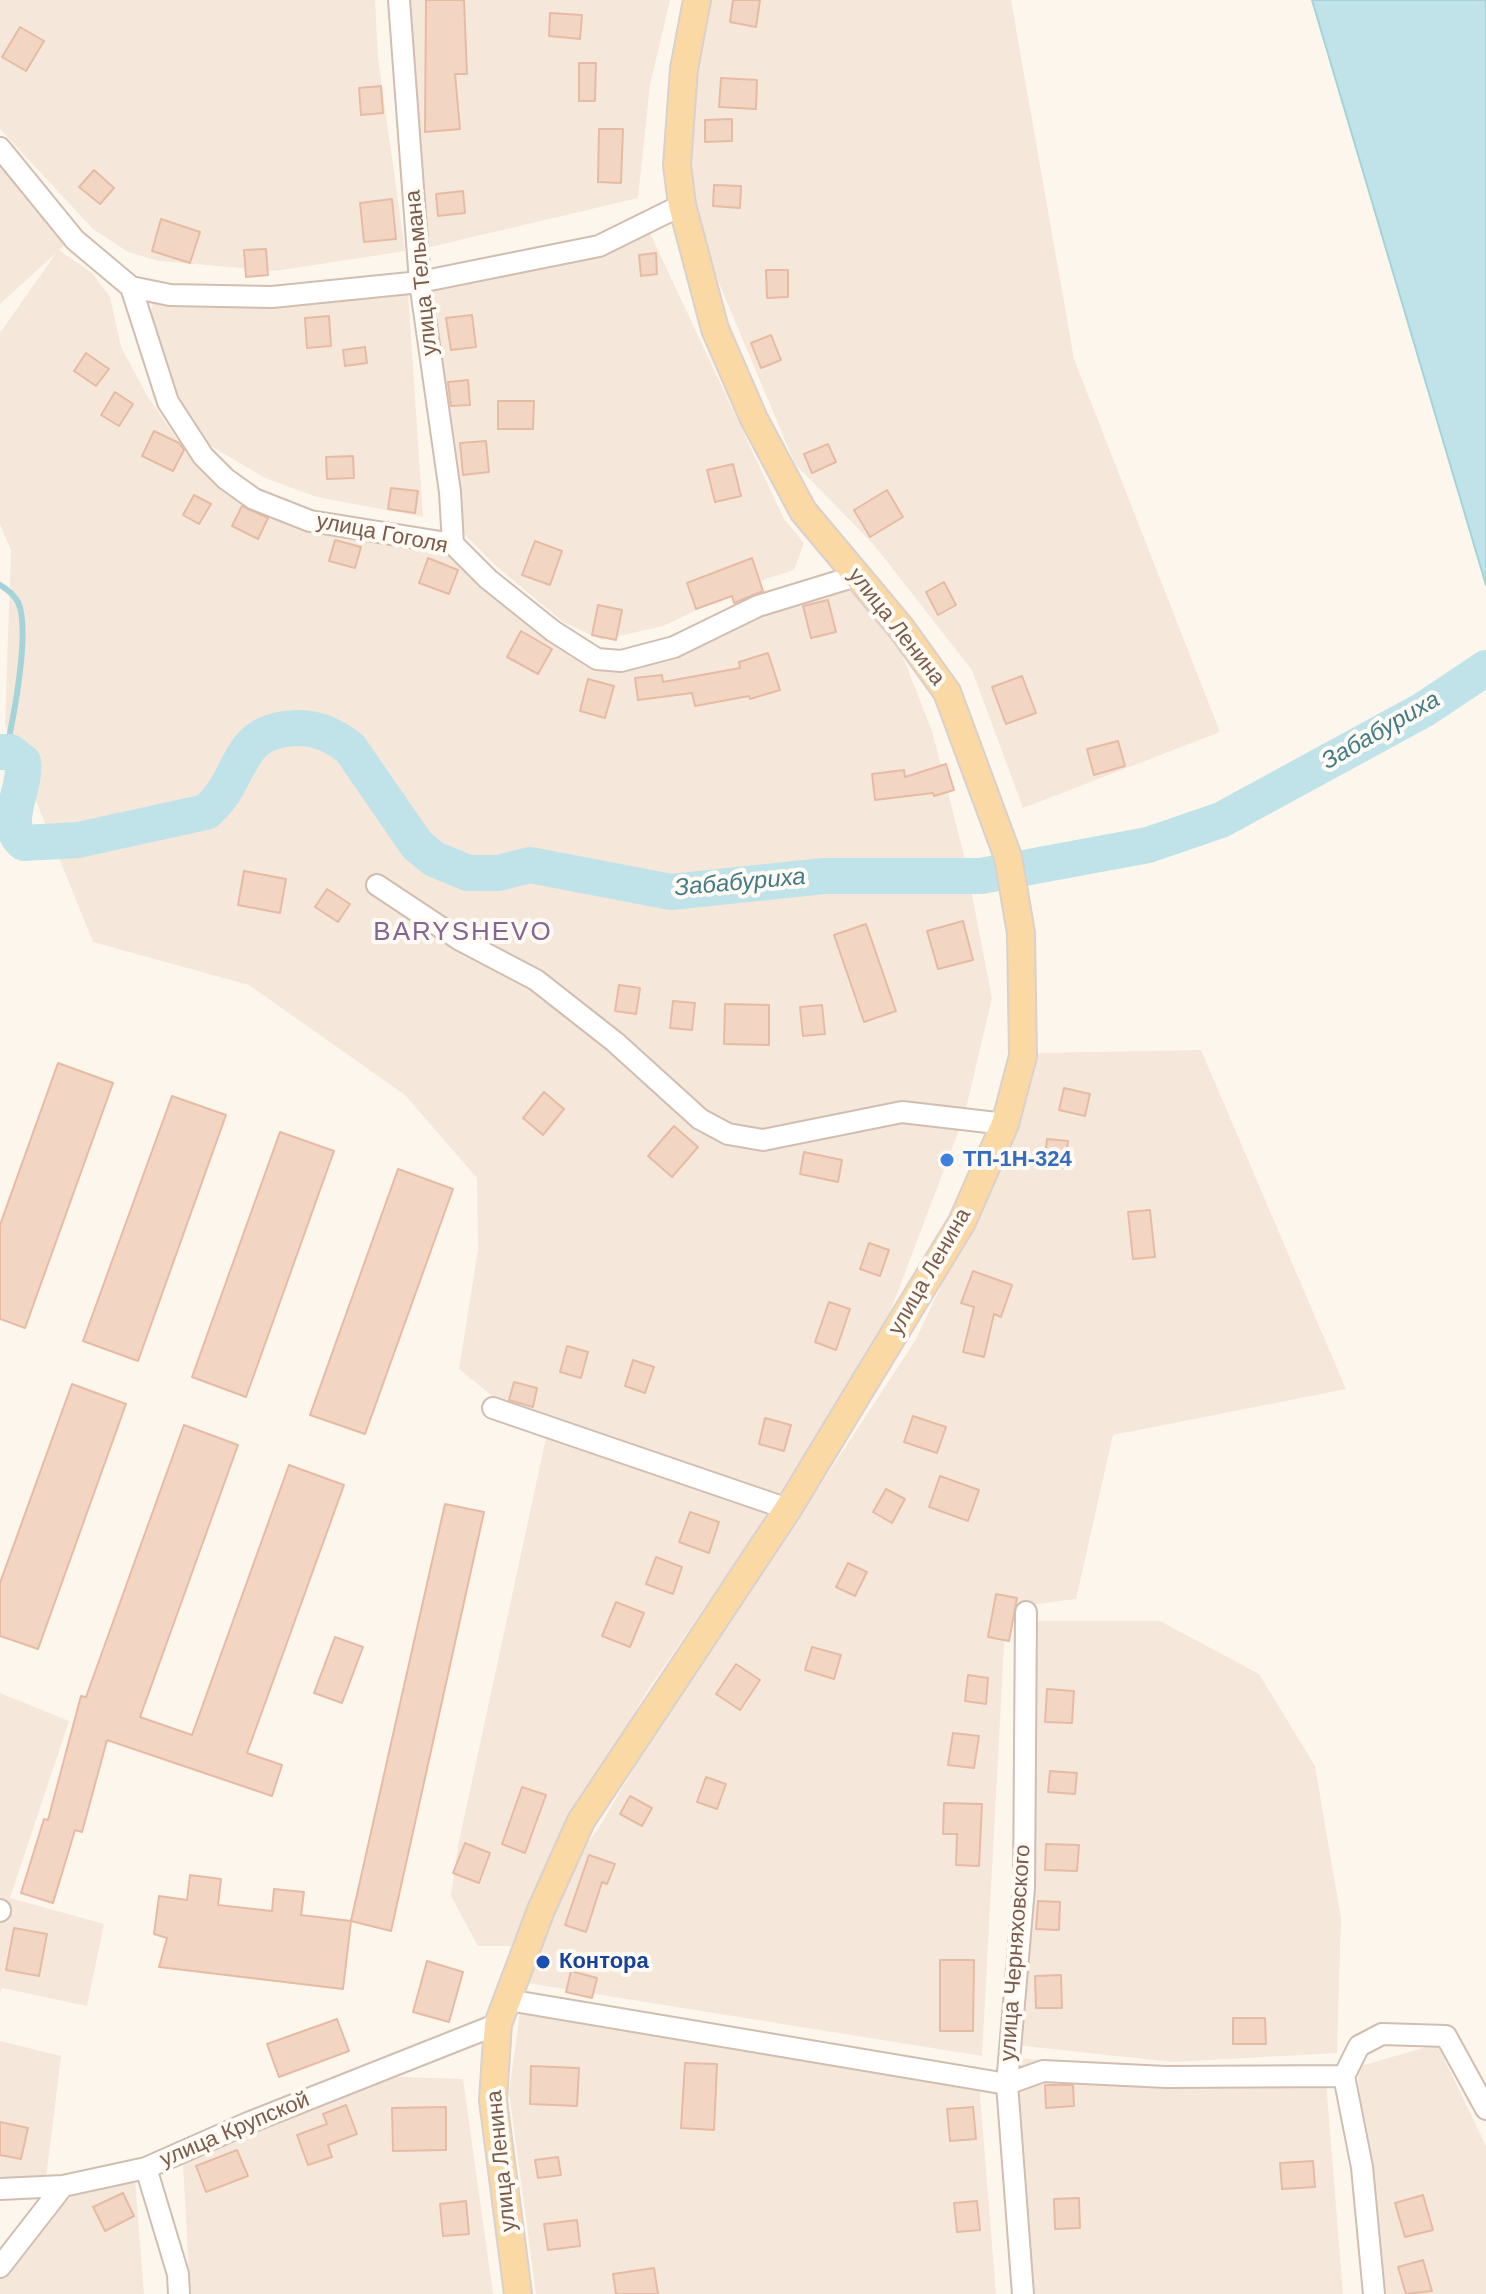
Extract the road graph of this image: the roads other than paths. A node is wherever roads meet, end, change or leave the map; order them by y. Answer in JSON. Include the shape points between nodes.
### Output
{"nodes":[{"id":1,"x":399,"y":0,"type":"edge"},
{"id":2,"x":697,"y":0,"type":"edge"},
{"id":3,"x":0,"y":148,"type":"edge"},
{"id":4,"x":682,"y":205,"type":"junction"},
{"id":5,"x":420,"y":282,"type":"junction"},
{"id":6,"x":131,"y":287,"type":"junction"},
{"id":7,"x":453,"y":544,"type":"junction"},
{"id":8,"x":856,"y":576,"type":"junction"},
{"id":9,"x":377,"y":885,"type":"dead end"},
{"id":10,"x":1005,"y":1124,"type":"junction"},
{"id":11,"x":493,"y":1408,"type":"dead end"},
{"id":12,"x":788,"y":1509,"type":"junction"},
{"id":13,"x":1026,"y":1612,"type":"dead end"},
{"id":14,"x":503,"y":2012,"type":"junction"},
{"id":15,"x":1344,"y":2076,"type":"junction"},
{"id":16,"x":1007,"y":2084,"type":"junction"},
{"id":17,"x":1486,"y":2109,"type":"edge"},
{"id":18,"x":146,"y":2168,"type":"junction"},
{"id":19,"x":63,"y":2186,"type":"junction"},
{"id":20,"x":0,"y":2189,"type":"edge"},
{"id":21,"x":0,"y":2267,"type":"edge"},
{"id":22,"x":179,"y":2294,"type":"edge"},
{"id":23,"x":518,"y":2294,"type":"edge"},
{"id":24,"x":1023,"y":2294,"type":"edge"},
{"id":25,"x":1374,"y":2294,"type":"edge"}],
"edges":[{"from":1,"to":5,"type":"street","name":"улица Тельмана"},
{"from":2,"to":4,"type":"main road","name":"улица Ленина","via":[[684,69],[677,165]]},
{"from":3,"to":6,"type":"street","via":[[75,240]]},
{"from":4,"to":5,"type":"street","via":[[599,246]]},
{"from":4,"to":8,"type":"main road","name":"улица Ленина","via":[[715,329],[754,419],[803,511]]},
{"from":5,"to":6,"type":"street","via":[[272,297],[170,295]]},
{"from":5,"to":7,"type":"street","name":"улица Тельмана"},
{"from":6,"to":7,"type":"street","name":"улица Гоголя","via":[[168,402],[203,456],[226,479],[254,499],[310,521]]},
{"from":7,"to":8,"type":"street","name":"улица Гоголя","via":[[553,631],[597,659],[621,661],[674,647],[758,606]]},
{"from":8,"to":10,"type":"main road","name":"улица Ленина","via":[[947,692],[1008,857],[1018,909],[1023,1056]]},
{"from":9,"to":10,"type":"street","via":[[460,940],[536,980],[700,1119],[728,1134],[763,1140],[902,1112]]},
{"from":10,"to":12,"type":"main road","name":"улица Ленина","via":[[962,1222]]},
{"from":11,"to":12,"type":"street"},
{"from":12,"to":14,"type":"main road","name":"улица Ленина","via":[[581,1821]]},
{"from":13,"to":16,"type":"street","name":"улица Черняховского","via":[[1024,1888]]},
{"from":14,"to":16,"type":"street"},
{"from":14,"to":18,"type":"street","name":"улица Крупской"},
{"from":14,"to":23,"type":"main road","name":"улица Ленина","via":[[493,2100]]},
{"from":15,"to":16,"type":"street","via":[[1043,2071]]},
{"from":15,"to":17,"type":"street","via":[[1359,2046],[1382,2034],[1446,2036]]},
{"from":15,"to":25,"type":"street","via":[[1362,2167]]},
{"from":16,"to":24,"type":"street","name":"улица Черняховского"},
{"from":18,"to":19,"type":"street","name":"улица Крупской"},
{"from":18,"to":22,"type":"street","via":[[178,2274]]},
{"from":19,"to":20,"type":"street","name":"улица Крупской"},
{"from":19,"to":21,"type":"street"}]}
